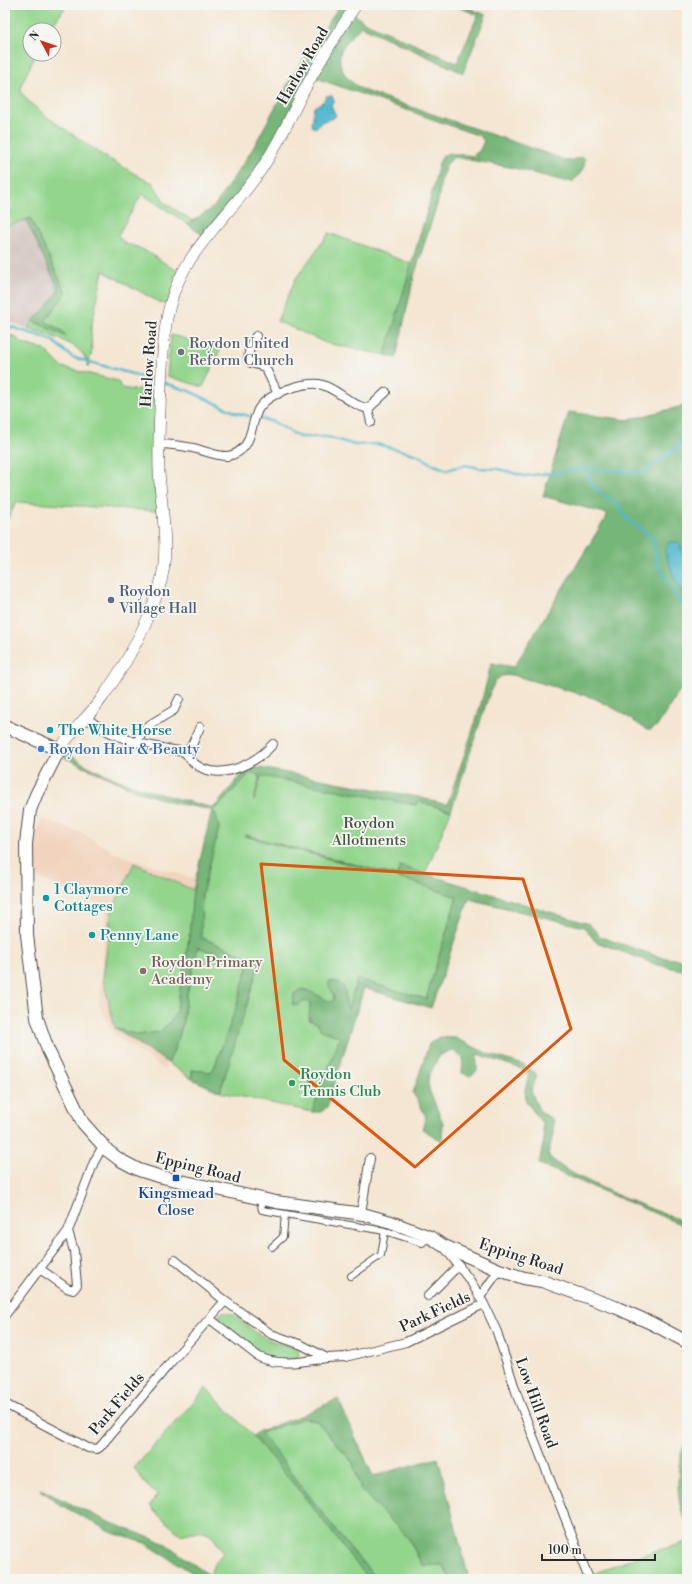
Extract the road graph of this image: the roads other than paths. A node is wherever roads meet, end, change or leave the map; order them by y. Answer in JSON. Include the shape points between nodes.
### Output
{"nodes":[{"id":1,"x":356,"y":5,"type":"edge"},
{"id":2,"x":256,"y":336,"type":"dead end"},
{"id":3,"x":386,"y":392,"type":"dead end"},
{"id":4,"x":278,"y":394,"type":"junction"},
{"id":5,"x":368,"y":409,"type":"junction"},
{"id":6,"x":371,"y":422,"type":"dead end"},
{"id":7,"x":159,"y":444,"type":"junction"},
{"id":8,"x":179,"y":699,"type":"dead end"},
{"id":9,"x":86,"y":718,"type":"junction"},
{"id":10,"x":5,"y":726,"type":"edge"},
{"id":11,"x":200,"y":727,"type":"dead end"},
{"id":12,"x":136,"y":743,"type":"junction"},
{"id":13,"x":274,"y":744,"type":"dead end"},
{"id":14,"x":59,"y":750,"type":"junction"},
{"id":15,"x":185,"y":752,"type":"junction"},
{"id":16,"x":103,"y":1146,"type":"junction"},
{"id":17,"x":370,"y":1158,"type":"dead end"},
{"id":18,"x":260,"y":1199,"type":"junction"},
{"id":19,"x":361,"y":1213,"type":"junction"},
{"id":20,"x":285,"y":1214,"type":"junction"},
{"id":21,"x":68,"y":1231,"type":"junction"},
{"id":22,"x":385,"y":1231,"type":"junction"},
{"id":23,"x":430,"y":1238,"type":"junction"},
{"id":24,"x":442,"y":1245,"type":"junction"},
{"id":25,"x":272,"y":1247,"type":"dead end"},
{"id":26,"x":175,"y":1260,"type":"dead end"},
{"id":27,"x":459,"y":1265,"type":"junction"},
{"id":28,"x":40,"y":1269,"type":"junction"},
{"id":29,"x":499,"y":1270,"type":"junction"},
{"id":30,"x":351,"y":1276,"type":"dead end"},
{"id":31,"x":428,"y":1296,"type":"dead end"},
{"id":32,"x":482,"y":1300,"type":"junction"},
{"id":33,"x":225,"y":1301,"type":"junction"},
{"id":34,"x":5,"y":1314,"type":"edge"},
{"id":35,"x":210,"y":1319,"type":"junction"},
{"id":36,"x":687,"y":1342,"type":"edge"},
{"id":37,"x":302,"y":1345,"type":"junction"},
{"id":38,"x":327,"y":1358,"type":"junction"},
{"id":39,"x":300,"y":1362,"type":"junction"},
{"id":40,"x":5,"y":1404,"type":"edge"},
{"id":41,"x":589,"y":1579,"type":"edge"}],
"edges":[{"from":1,"to":7,"type":"street","name":"Harlow Road","via":[[304,91],[261,171],[180,274],[166,324]]},
{"from":2,"to":4,"type":"street","via":[[250,346],[248,360],[265,366]]},
{"from":3,"to":5,"type":"street"},
{"from":4,"to":5,"type":"street","via":[[303,385],[318,384],[329,387],[355,404]]},
{"from":4,"to":7,"type":"street","via":[[260,407],[247,444],[239,452],[227,456]]},
{"from":5,"to":6,"type":"street"},
{"from":7,"to":9,"type":"street","name":"Harlow Road","via":[[164,550],[160,587],[133,646],[104,695]]},
{"from":8,"to":12,"type":"street","via":[[174,710],[146,727]]},
{"from":9,"to":12,"type":"street","via":[[104,730]]},
{"from":9,"to":14,"type":"street","name":"Harlow Road"},
{"from":10,"to":14,"type":"main road"},
{"from":11,"to":15,"type":"street","via":[[191,747]]},
{"from":12,"to":15,"type":"street"},
{"from":13,"to":15,"type":"street","via":[[242,768],[215,772],[204,769],[190,760]]},
{"from":14,"to":16,"type":"main road","name":"Epping Road","via":[[30,810],[26,844],[26,921],[31,973],[37,1018],[48,1050],[83,1123]]},
{"from":16,"to":18,"type":"main road","name":"Epping Road","via":[[120,1160],[140,1170]]},
{"from":16,"to":21,"type":"street","via":[[94,1162]]},
{"from":17,"to":19,"type":"street"},
{"from":18,"to":19,"type":"main road","name":"Epping Road"},
{"from":18,"to":20,"type":"street","via":[[262,1210]]},
{"from":19,"to":23,"type":"main road","name":"Epping Road"},
{"from":20,"to":22,"type":"street"},
{"from":20,"to":25,"type":"street","via":[[283,1237]]},
{"from":21,"to":28,"type":"street"},
{"from":21,"to":28,"type":"street","via":[[74,1251],[77,1285],[73,1290],[67,1288]]},
{"from":22,"to":23,"type":"street","via":[[422,1243]]},
{"from":22,"to":30,"type":"street","via":[[380,1254]]},
{"from":23,"to":24,"type":"main road","name":"Epping Road"},
{"from":24,"to":27,"type":"street","name":"Low Hill Road"},
{"from":24,"to":29,"type":"main road","name":"Epping Road"},
{"from":26,"to":33,"type":"street"},
{"from":27,"to":31,"type":"street"},
{"from":27,"to":32,"type":"street","name":"Low Hill Road"},
{"from":28,"to":34,"type":"street"},
{"from":29,"to":32,"type":"street"},
{"from":29,"to":36,"type":"main road","name":"Epping Road","via":[[542,1281],[604,1302]]},
{"from":32,"to":38,"type":"street","name":"Park Fields","via":[[406,1342],[345,1357]]},
{"from":32,"to":41,"type":"street","name":"Low Hill Road"},
{"from":33,"to":35,"type":"street","name":"Park Fields"},
{"from":33,"to":37,"type":"street","via":[[271,1334]]},
{"from":35,"to":39,"type":"street","name":"Park Fields","via":[[267,1361]]},
{"from":35,"to":40,"type":"street","name":"Park Fields","via":[[97,1449],[88,1448]]},
{"from":37,"to":38,"type":"street"},
{"from":37,"to":39,"type":"street"},
{"from":38,"to":39,"type":"street","name":"Park Fields"}]}
